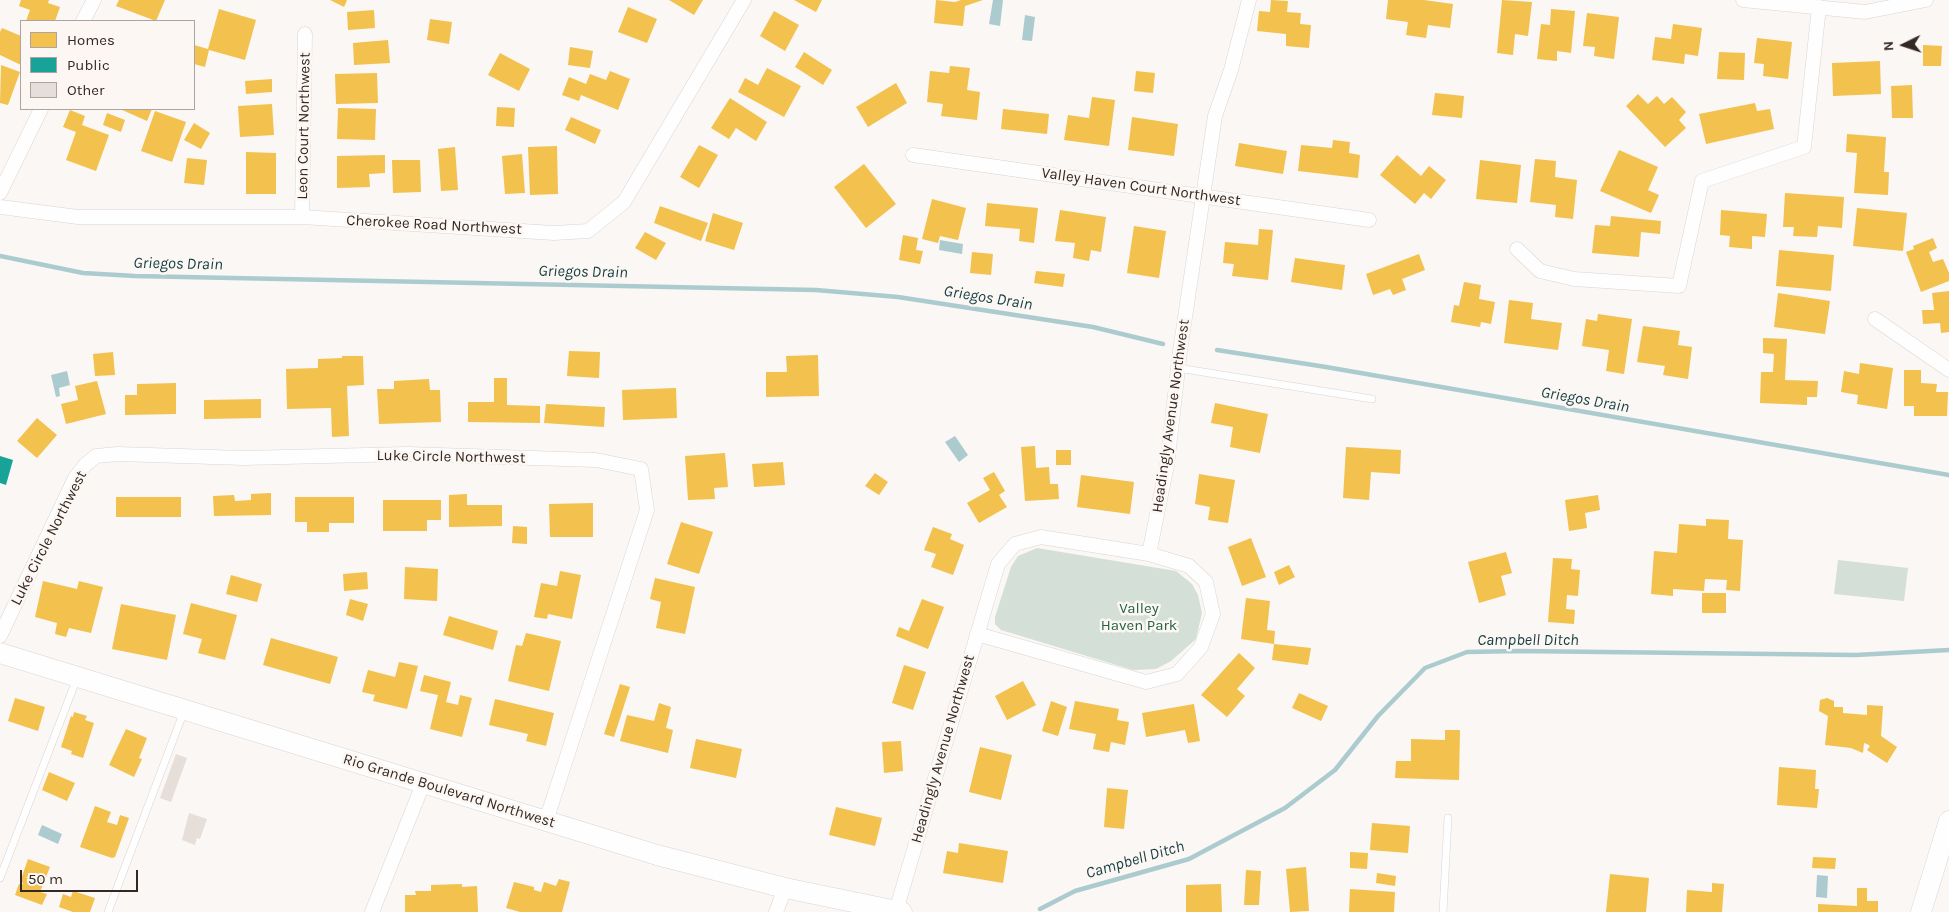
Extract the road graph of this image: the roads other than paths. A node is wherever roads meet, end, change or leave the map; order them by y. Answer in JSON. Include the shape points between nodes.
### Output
{"nodes":[{"id":1,"x":94,"y":0,"type":"edge"},
{"id":2,"x":744,"y":0,"type":"edge"},
{"id":3,"x":1249,"y":0,"type":"edge"},
{"id":4,"x":1743,"y":0,"type":"edge"},
{"id":5,"x":1926,"y":0,"type":"edge"},
{"id":6,"x":1828,"y":5,"type":"edge"},
{"id":7,"x":1874,"y":5,"type":"edge"},
{"id":8,"x":84,"y":20,"type":"edge"},
{"id":9,"x":305,"y":34,"type":"dead end"},
{"id":10,"x":41,"y":110,"type":"edge"},
{"id":11,"x":914,"y":155,"type":"dead end"},
{"id":12,"x":0,"y":193,"type":"edge"},
{"id":13,"x":1204,"y":196,"type":"junction"},
{"id":14,"x":0,"y":207,"type":"edge"},
{"id":15,"x":302,"y":218,"type":"junction"},
{"id":16,"x":1368,"y":220,"type":"dead end"},
{"id":17,"x":1516,"y":250,"type":"dead end"},
{"id":18,"x":1875,"y":319,"type":"dead end"},
{"id":19,"x":1178,"y":368,"type":"junction"},
{"id":20,"x":1949,"y":370,"type":"edge"},
{"id":21,"x":1372,"y":399,"type":"dead end"},
{"id":22,"x":1148,"y":554,"type":"junction"},
{"id":23,"x":977,"y":634,"type":"junction"},
{"id":24,"x":0,"y":636,"type":"edge"},
{"id":25,"x":0,"y":653,"type":"edge"},
{"id":26,"x":77,"y":678,"type":"junction"},
{"id":27,"x":185,"y":711,"type":"junction"},
{"id":28,"x":423,"y":784,"type":"junction"},
{"id":29,"x":1448,"y":818,"type":"dead end"},
{"id":30,"x":546,"y":821,"type":"junction"},
{"id":31,"x":1949,"y":821,"type":"edge"},
{"id":32,"x":0,"y":878,"type":"edge"},
{"id":33,"x":786,"y":888,"type":"junction"},
{"id":34,"x":899,"y":911,"type":"edge"},
{"id":35,"x":108,"y":912,"type":"edge"},
{"id":36,"x":372,"y":912,"type":"edge"},
{"id":37,"x":776,"y":912,"type":"edge"},
{"id":38,"x":1443,"y":912,"type":"edge"},
{"id":39,"x":1921,"y":912,"type":"edge"}],
"edges":[{"from":1,"to":8,"type":"street"},
{"from":2,"to":15,"type":"street","name":"Cherokee Road Northwest","via":[[624,202],[588,231],[554,233]]},
{"from":3,"to":13,"type":"street","name":"Headingly Avenue Northwest","via":[[1231,70],[1214,116]]},
{"from":4,"to":6,"type":"street"},
{"from":5,"to":7,"type":"street"},
{"from":6,"to":7,"type":"street","via":[[1865,12]]},
{"from":6,"to":17,"type":"street","via":[[1804,147],[1702,181],[1679,286],[1574,279],[1540,271]]},
{"from":9,"to":15,"type":"street","name":"Leon Court Northwest"},
{"from":10,"to":12,"type":"street"},
{"from":11,"to":13,"type":"street","name":"Valley Haven Court Northwest"},
{"from":13,"to":16,"type":"street","name":"Valley Haven Court Northwest"},
{"from":13,"to":19,"type":"street","name":"Headingly Avenue Northwest"},
{"from":14,"to":15,"type":"street","name":"Cherokee Road Northwest","via":[[78,217]]},
{"from":18,"to":20,"type":"street"},
{"from":19,"to":21,"type":"lane"},
{"from":19,"to":22,"type":"street","name":"Headingly Avenue Northwest","via":[[1166,465]]},
{"from":22,"to":23,"type":"street","name":"Headingly Avenue Northwest","via":[[1041,537],[1016,544],[998,564]]},
{"from":22,"to":23,"type":"street","via":[[1189,566],[1206,582],[1213,614],[1201,647],[1177,674],[1146,682]]},
{"from":23,"to":34,"type":"street","name":"Headingly Avenue Northwest"},
{"from":24,"to":30,"type":"street","name":"Luke Circle Northwest","via":[[75,478],[96,456],[244,458],[407,454],[596,460],[641,469],[647,510]]},
{"from":25,"to":26,"type":"main road","name":"Rio Grande Boulevard Northwest"},
{"from":26,"to":27,"type":"main road","name":"Rio Grande Boulevard Northwest"},
{"from":26,"to":32,"type":"lane"},
{"from":27,"to":28,"type":"main road","name":"Rio Grande Boulevard Northwest"},
{"from":27,"to":35,"type":"lane"},
{"from":28,"to":30,"type":"main road","name":"Rio Grande Boulevard Northwest"},
{"from":28,"to":36,"type":"street"},
{"from":29,"to":38,"type":"lane"},
{"from":30,"to":33,"type":"main road","name":"Rio Grande Boulevard Northwest","via":[[657,855]]},
{"from":31,"to":39,"type":"main road"},
{"from":33,"to":34,"type":"main road","name":"Rio Grande Boulevard Northwest"},
{"from":33,"to":37,"type":"street"}]}
